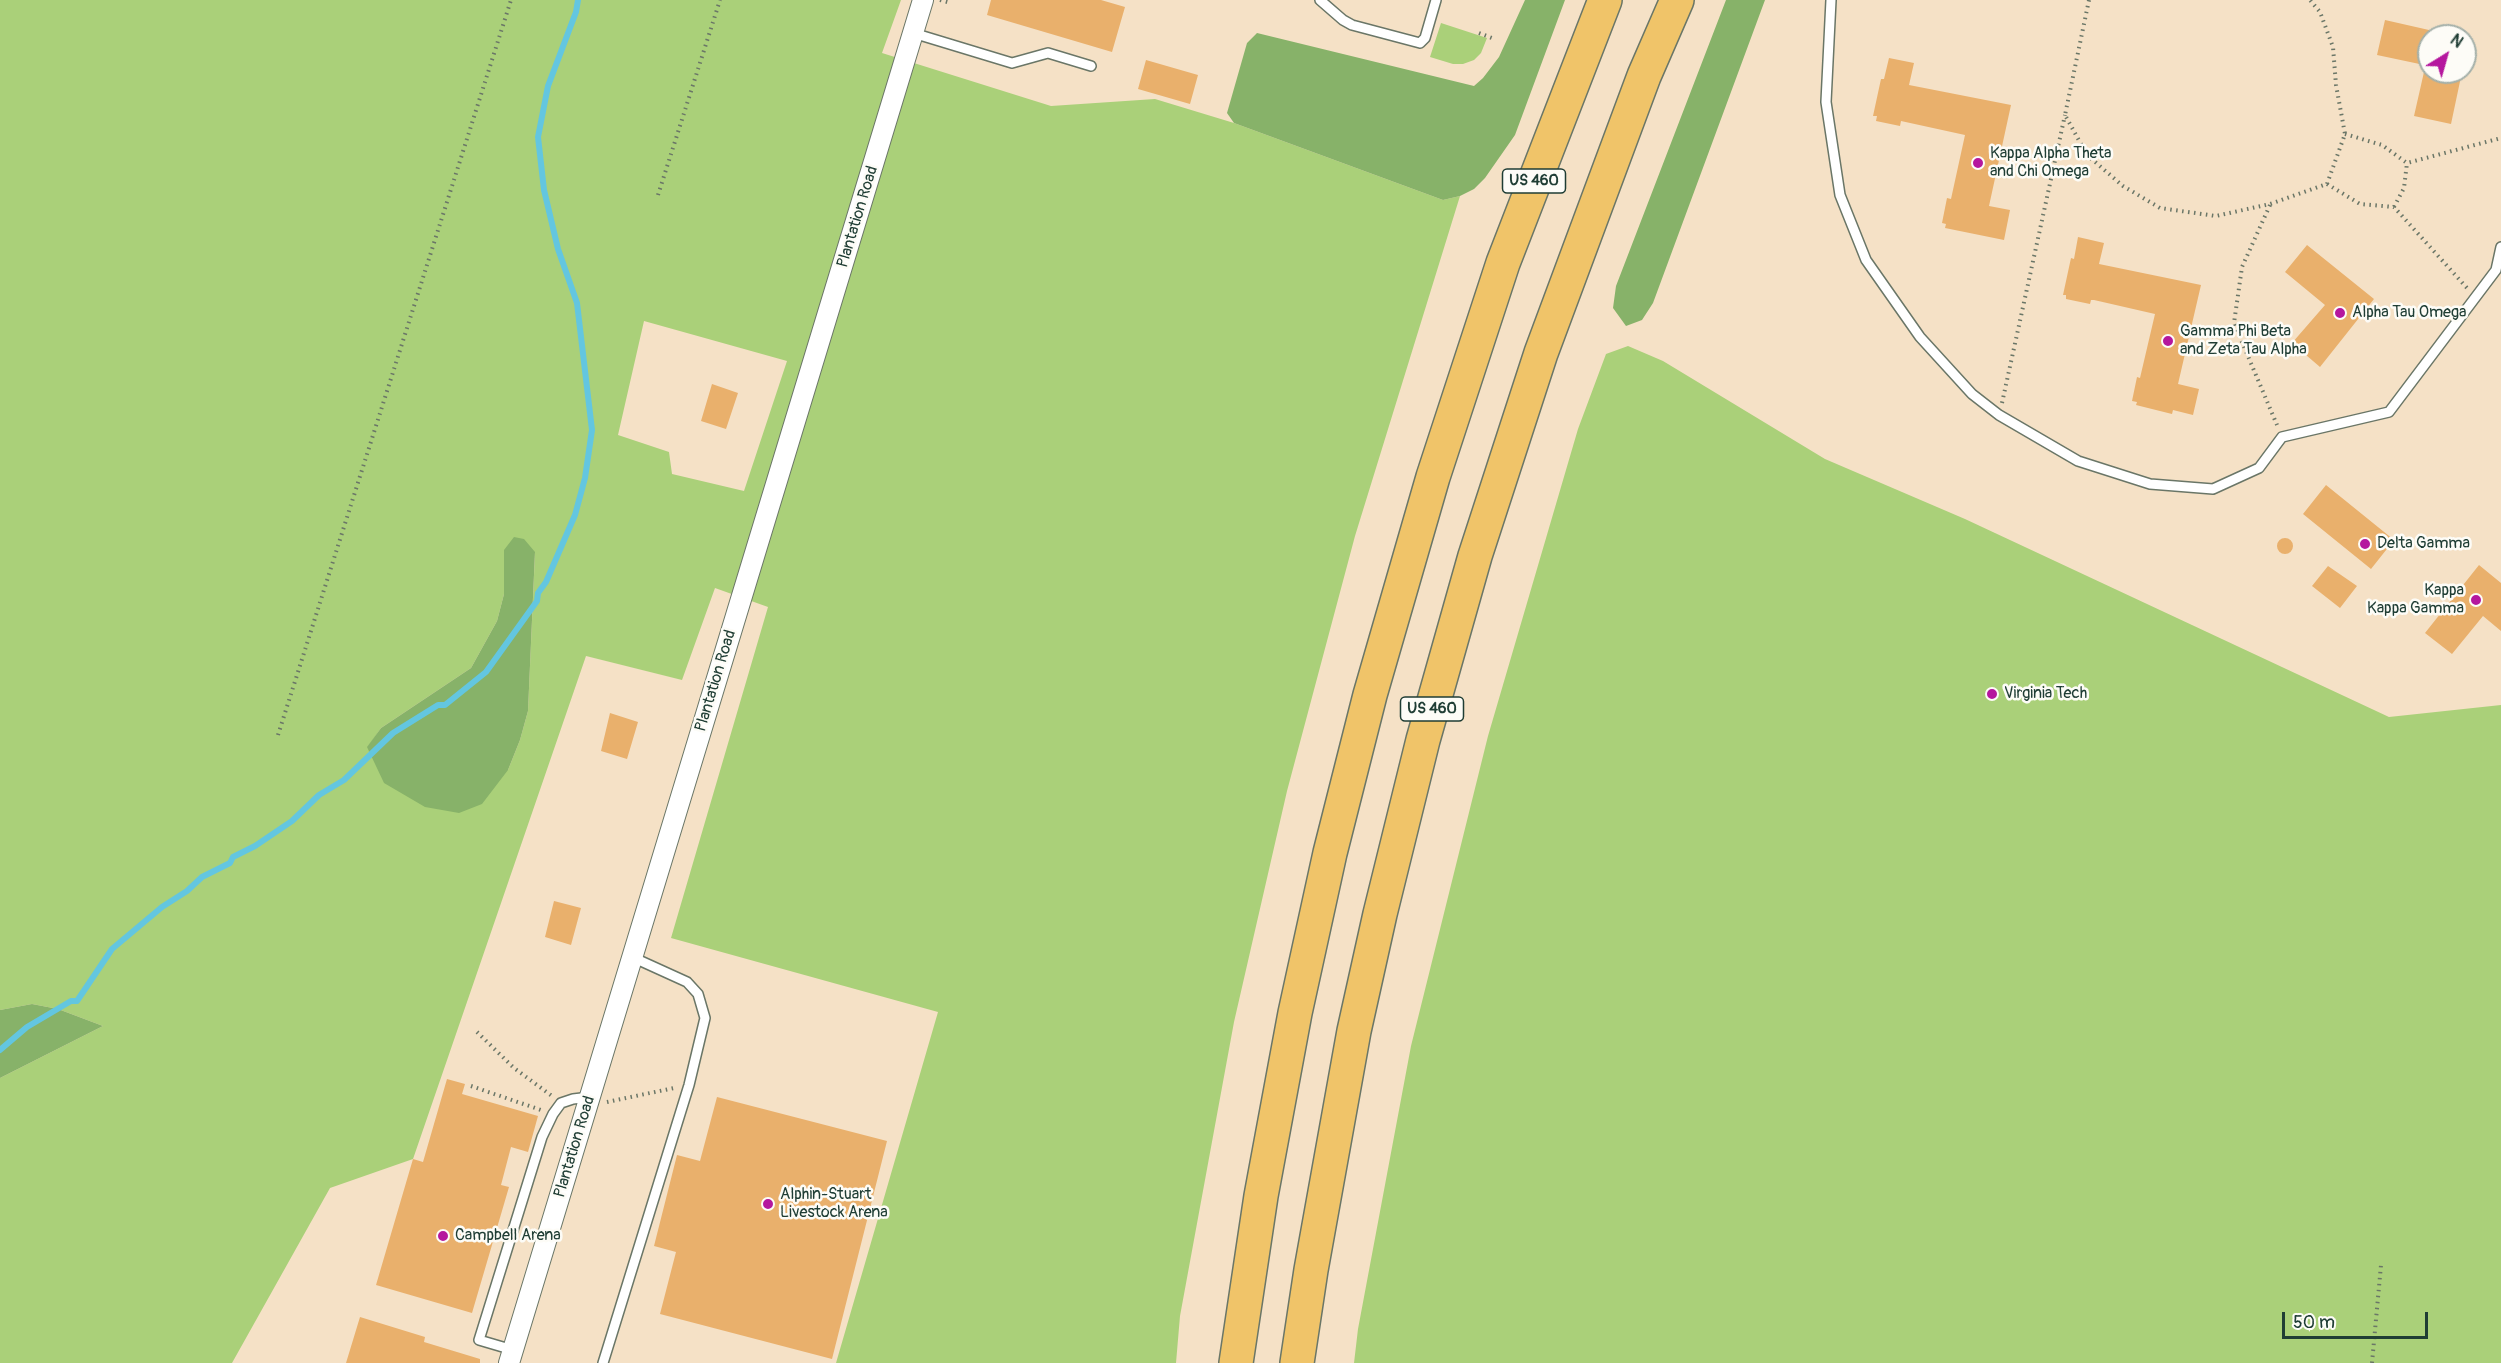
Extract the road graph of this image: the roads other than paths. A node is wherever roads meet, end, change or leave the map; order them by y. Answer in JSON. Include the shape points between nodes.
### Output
{"nodes":[{"id":1,"x":923,"y":0,"type":"edge"},
{"id":2,"x":1320,"y":0,"type":"edge"},
{"id":3,"x":1436,"y":0,"type":"edge"},
{"id":4,"x":1592,"y":0,"type":"edge"},
{"id":5,"x":1605,"y":0,"type":"edge"},
{"id":6,"x":1677,"y":0,"type":"edge"},
{"id":7,"x":1831,"y":0,"type":"edge"},
{"id":8,"x":913,"y":33,"type":"junction"},
{"id":9,"x":1091,"y":66,"type":"dead end"},
{"id":10,"x":1565,"y":99,"type":"junction"},
{"id":11,"x":2501,"y":247,"type":"edge"},
{"id":12,"x":2498,"y":273,"type":"edge"},
{"id":13,"x":632,"y":957,"type":"junction"},
{"id":14,"x":596,"y":1100,"type":"junction"},
{"id":15,"x":511,"y":1357,"type":"edge"},
{"id":16,"x":603,"y":1363,"type":"edge"},
{"id":17,"x":1236,"y":1363,"type":"edge"},
{"id":18,"x":1297,"y":1363,"type":"edge"}],
"edges":[{"from":1,"to":8,"type":"street","name":"Plantation Road"},
{"from":2,"to":3,"type":"lane","via":[[1342,20],[1420,43]]},
{"from":4,"to":10,"type":"highway"},
{"from":5,"to":10,"type":"highway","number":"US 460"},
{"from":6,"to":18,"type":"highway","number":"US 460","via":[[1644,76],[1541,353],[1475,556],[1423,740],[1350,1051]]},
{"from":7,"to":12,"type":"lane","via":[[1826,102],[1840,195],[1866,260],[1920,337],[1972,394],[1999,415],[2078,461],[2150,484],[2213,489],[2259,468],[2282,437],[2389,412]]},
{"from":8,"to":9,"type":"lane","via":[[1012,63],[1048,53]]},
{"from":8,"to":13,"type":"street","name":"Plantation Road"},
{"from":10,"to":17,"type":"highway","number":"US 460","via":[[1471,359],[1370,695],[1295,1013],[1261,1196]]},
{"from":11,"to":12,"type":"lane"},
{"from":13,"to":14,"type":"street","name":"Plantation Road"},
{"from":13,"to":16,"type":"lane","via":[[687,982],[698,994],[705,1018],[689,1085]]},
{"from":14,"to":15,"type":"street","name":"Plantation Road"},
{"from":14,"to":15,"type":"lane","via":[[561,1103],[542,1137],[479,1340]]}]}
